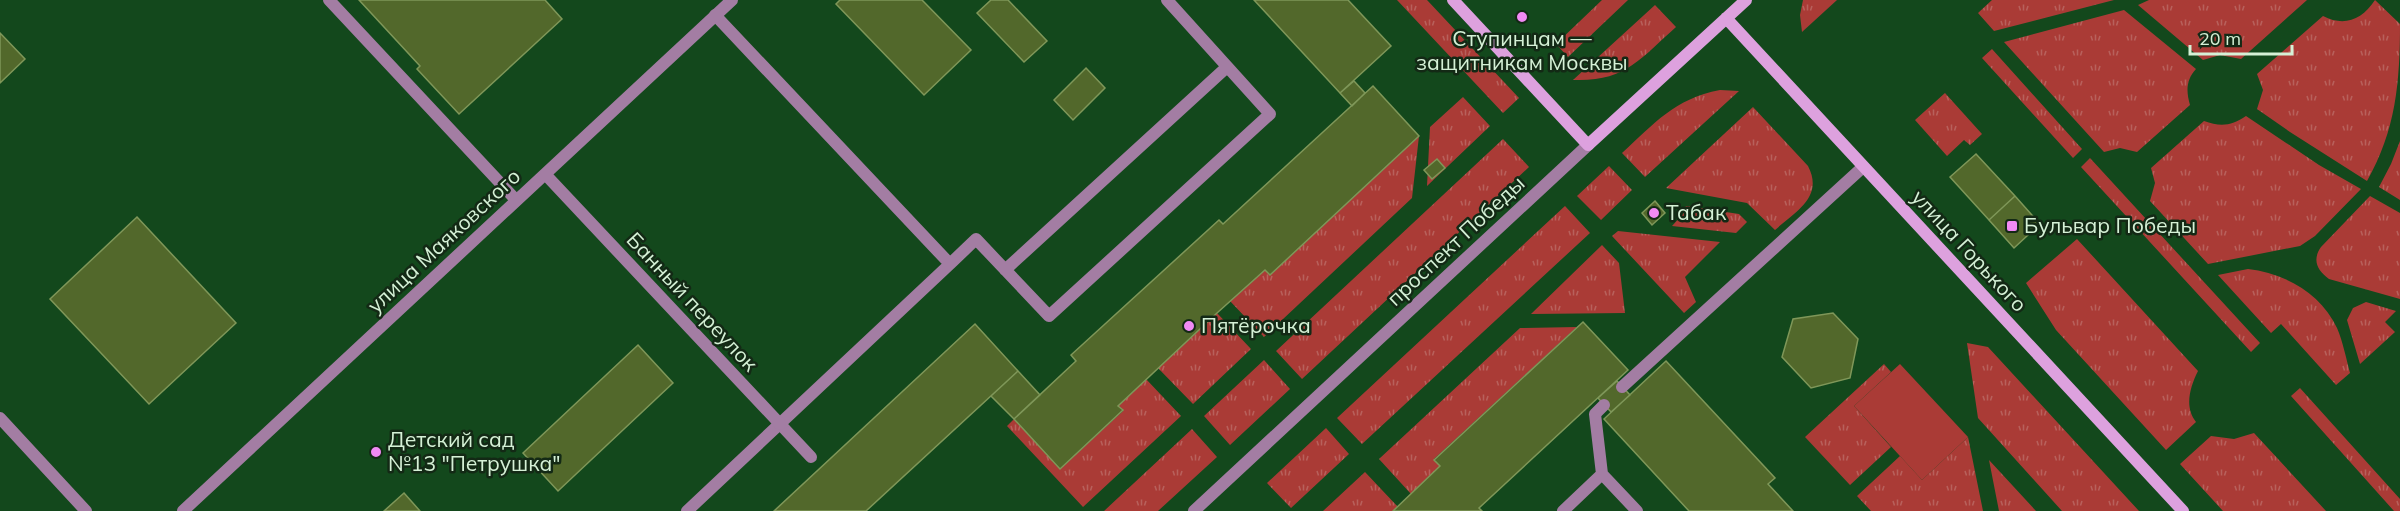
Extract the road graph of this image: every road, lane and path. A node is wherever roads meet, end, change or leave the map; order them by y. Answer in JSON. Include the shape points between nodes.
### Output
{"nodes":[{"id":1,"x":329,"y":0,"type":"edge"},
{"id":2,"x":732,"y":0,"type":"edge"},
{"id":3,"x":1167,"y":0,"type":"edge"},
{"id":4,"x":1453,"y":0,"type":"edge"},
{"id":5,"x":1746,"y":0,"type":"edge"},
{"id":6,"x":715,"y":15,"type":"junction"},
{"id":7,"x":1726,"y":18,"type":"junction"},
{"id":8,"x":1227,"y":67,"type":"junction"},
{"id":9,"x":1588,"y":145,"type":"junction"},
{"id":10,"x":1863,"y":167,"type":"junction"},
{"id":11,"x":545,"y":174,"type":"junction"},
{"id":12,"x":516,"y":200,"type":"junction"},
{"id":13,"x":950,"y":264,"type":"junction"},
{"id":14,"x":1005,"y":270,"type":"junction"},
{"id":15,"x":1622,"y":387,"type":"dead end"},
{"id":16,"x":1604,"y":405,"type":"dead end"},
{"id":17,"x":0,"y":418,"type":"edge"},
{"id":18,"x":780,"y":424,"type":"junction"},
{"id":19,"x":811,"y":457,"type":"dead end"},
{"id":20,"x":1602,"y":474,"type":"junction"},
{"id":21,"x":86,"y":511,"type":"edge"},
{"id":22,"x":183,"y":511,"type":"edge"},
{"id":23,"x":687,"y":511,"type":"edge"},
{"id":24,"x":1194,"y":511,"type":"edge"},
{"id":25,"x":1563,"y":511,"type":"edge"},
{"id":26,"x":1636,"y":511,"type":"edge"},
{"id":27,"x":2183,"y":511,"type":"edge"}],
"edges":[{"from":1,"to":12,"type":"street"},
{"from":2,"to":6,"type":"street","name":"улица Маяковского"},
{"from":3,"to":8,"type":"street"},
{"from":4,"to":9,"type":"main road"},
{"from":5,"to":7,"type":"main road","name":"проспект Победы"},
{"from":6,"to":11,"type":"street","name":"улица Маяковского"},
{"from":6,"to":13,"type":"street"},
{"from":7,"to":9,"type":"main road","name":"проспект Победы"},
{"from":7,"to":10,"type":"main road","name":"улица Горького"},
{"from":8,"to":14,"type":"street"},
{"from":8,"to":14,"type":"street","via":[[1270,114],[1074,294],[1049,316]]},
{"from":9,"to":24,"type":"street","name":"проспект Победы"},
{"from":10,"to":15,"type":"street"},
{"from":10,"to":27,"type":"main road","name":"улица Горького"},
{"from":11,"to":12,"type":"street","name":"улица Маяковского"},
{"from":11,"to":18,"type":"street","name":"Банный переулок"},
{"from":12,"to":22,"type":"street","name":"улица Маяковского"},
{"from":13,"to":14,"type":"street","via":[[976,239]]},
{"from":13,"to":18,"type":"street"},
{"from":16,"to":20,"type":"street","via":[[1595,414]]},
{"from":17,"to":21,"type":"street"},
{"from":18,"to":19,"type":"street","name":"Банный переулок"},
{"from":18,"to":23,"type":"street"},
{"from":20,"to":25,"type":"street"},
{"from":20,"to":26,"type":"street"}]}
